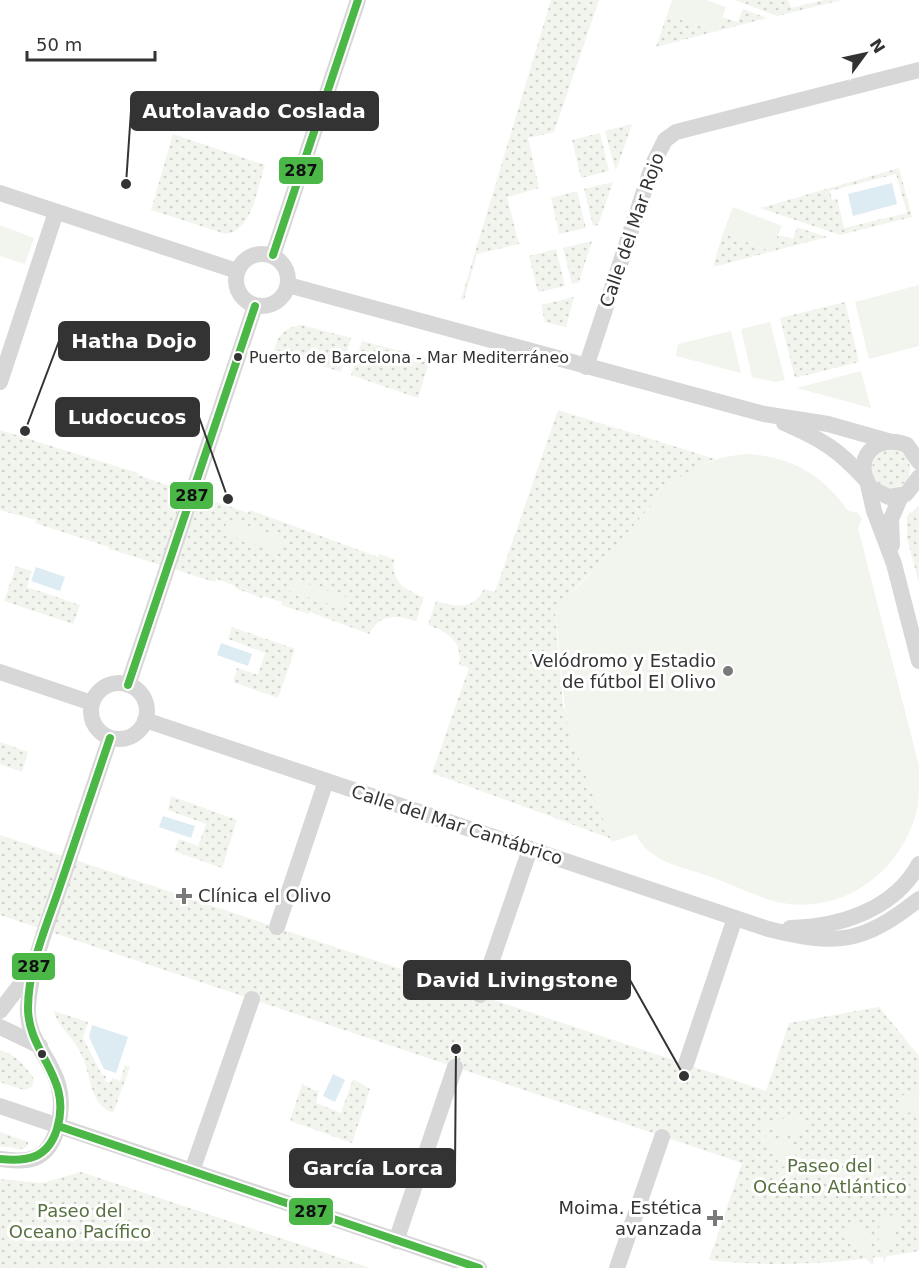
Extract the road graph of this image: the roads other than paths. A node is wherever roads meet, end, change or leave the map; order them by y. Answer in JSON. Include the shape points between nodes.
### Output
{"nodes":[{"id":1,"x":357,"y":0,"type":"edge"},
{"id":2,"x":919,"y":70,"type":"edge"},
{"id":3,"x":0,"y":193,"type":"edge"},
{"id":4,"x":56,"y":212,"type":"junction"},
{"id":5,"x":273,"y":255,"type":"junction"},
{"id":6,"x":237,"y":271,"type":"junction"},
{"id":7,"x":288,"y":285,"type":"junction"},
{"id":8,"x":255,"y":306,"type":"junction"},
{"id":9,"x":586,"y":367,"type":"junction"},
{"id":10,"x":0,"y":382,"type":"edge"},
{"id":11,"x":764,"y":414,"type":"junction"},
{"id":12,"x":888,"y":441,"type":"junction"},
{"id":13,"x":913,"y":446,"type":"edge"},
{"id":14,"x":919,"y":462,"type":"edge"},
{"id":15,"x":867,"y":482,"type":"junction"},
{"id":16,"x":912,"y":488,"type":"edge"},
{"id":17,"x":894,"y":564,"type":"junction"},
{"id":18,"x":919,"y":661,"type":"edge"},
{"id":19,"x":0,"y":672,"type":"edge"},
{"id":20,"x":128,"y":685,"type":"junction"},
{"id":21,"x":92,"y":703,"type":"junction"},
{"id":22,"x":145,"y":720,"type":"junction"},
{"id":23,"x":110,"y":738,"type":"junction"},
{"id":24,"x":326,"y":781,"type":"junction"},
{"id":25,"x":530,"y":849,"type":"junction"},
{"id":26,"x":917,"y":867,"type":"edge"},
{"id":27,"x":919,"y":899,"type":"edge"},
{"id":28,"x":905,"y":910,"type":"junction"},
{"id":29,"x":735,"y":918,"type":"junction"},
{"id":30,"x":277,"y":927,"type":"dead end"},
{"id":31,"x":768,"y":929,"type":"junction"},
{"id":32,"x":32,"y":968,"type":"junction"},
{"id":33,"x":480,"y":995,"type":"dead end"},
{"id":34,"x":252,"y":999,"type":"dead end"},
{"id":35,"x":0,"y":1011,"type":"edge"},
{"id":36,"x":0,"y":1027,"type":"edge"},
{"id":37,"x":40,"y":1046,"type":"junction"},
{"id":38,"x":686,"y":1064,"type":"dead end"},
{"id":39,"x":455,"y":1067,"type":"dead end"},
{"id":40,"x":0,"y":1106,"type":"edge"},
{"id":41,"x":58,"y":1126,"type":"junction"},
{"id":42,"x":662,"y":1137,"type":"dead end"},
{"id":43,"x":0,"y":1159,"type":"edge"},
{"id":44,"x":192,"y":1171,"type":"junction"},
{"id":45,"x":396,"y":1241,"type":"junction"},
{"id":46,"x":479,"y":1268,"type":"edge"},
{"id":47,"x":617,"y":1268,"type":"edge"}],
"edges":[{"from":1,"to":5,"type":"street"},
{"from":2,"to":9,"type":"street","name":"Calle del Mar Rojo","via":[[669,136],[653,164]]},
{"from":3,"to":4,"type":"street"},
{"from":4,"to":6,"type":"street"},
{"from":4,"to":10,"type":"street"},
{"from":5,"to":6,"type":"street","via":[[255,254]]},
{"from":5,"to":7,"type":"street","via":[[286,268]]},
{"from":6,"to":8,"type":"street","via":[[240,295]]},
{"from":7,"to":8,"type":"street","via":[[273,304]]},
{"from":7,"to":9,"type":"street"},
{"from":8,"to":20,"type":"street"},
{"from":9,"to":11,"type":"street"},
{"from":11,"to":12,"type":"street","via":[[828,424]]},
{"from":11,"to":15,"type":"street","via":[[821,439]]},
{"from":12,"to":13,"type":"street"},
{"from":12,"to":15,"type":"street","via":[[868,454],[864,462]]},
{"from":13,"to":14,"type":"street"},
{"from":15,"to":16,"type":"street","via":[[883,496]]},
{"from":15,"to":17,"type":"street"},
{"from":16,"to":17,"type":"street","via":[[890,527]]},
{"from":17,"to":18,"type":"street"},
{"from":19,"to":21,"type":"street"},
{"from":20,"to":21,"type":"street","via":[[102,688]]},
{"from":20,"to":22,"type":"street","via":[[142,695]]},
{"from":21,"to":23,"type":"street","via":[[96,727]]},
{"from":22,"to":23,"type":"street","via":[[128,738]]},
{"from":22,"to":24,"type":"street","name":"Calle del Mar Cantábrico"},
{"from":23,"to":32,"type":"street"},
{"from":24,"to":25,"type":"street","name":"Calle del Mar Cantábrico"},
{"from":24,"to":30,"type":"street"},
{"from":25,"to":29,"type":"street","name":"Calle del Mar Cantábrico"},
{"from":25,"to":33,"type":"street"},
{"from":26,"to":28,"type":"street","name":"Calle del Mar Cantábrico"},
{"from":26,"to":31,"type":"street","name":"Calle del Mar Cantábrico","via":[[892,895],[868,912],[811,928]]},
{"from":27,"to":28,"type":"street","name":"Calle del Mar Cantábrico"},
{"from":28,"to":31,"type":"street","name":"Calle del Mar Cantábrico","via":[[881,928],[839,939],[812,939]]},
{"from":29,"to":31,"type":"street","name":"Calle del Mar Cantábrico"},
{"from":29,"to":38,"type":"street"},
{"from":32,"to":35,"type":"street"},
{"from":32,"to":37,"type":"street","via":[[28,1017]]},
{"from":34,"to":44,"type":"street"},
{"from":36,"to":37,"type":"street"},
{"from":37,"to":41,"type":"street","via":[[60,1089]]},
{"from":39,"to":45,"type":"street"},
{"from":40,"to":41,"type":"street"},
{"from":41,"to":43,"type":"street","via":[[42,1156],[21,1161]]},
{"from":41,"to":44,"type":"street"},
{"from":42,"to":47,"type":"street"},
{"from":44,"to":45,"type":"street"},
{"from":45,"to":46,"type":"street"}]}
